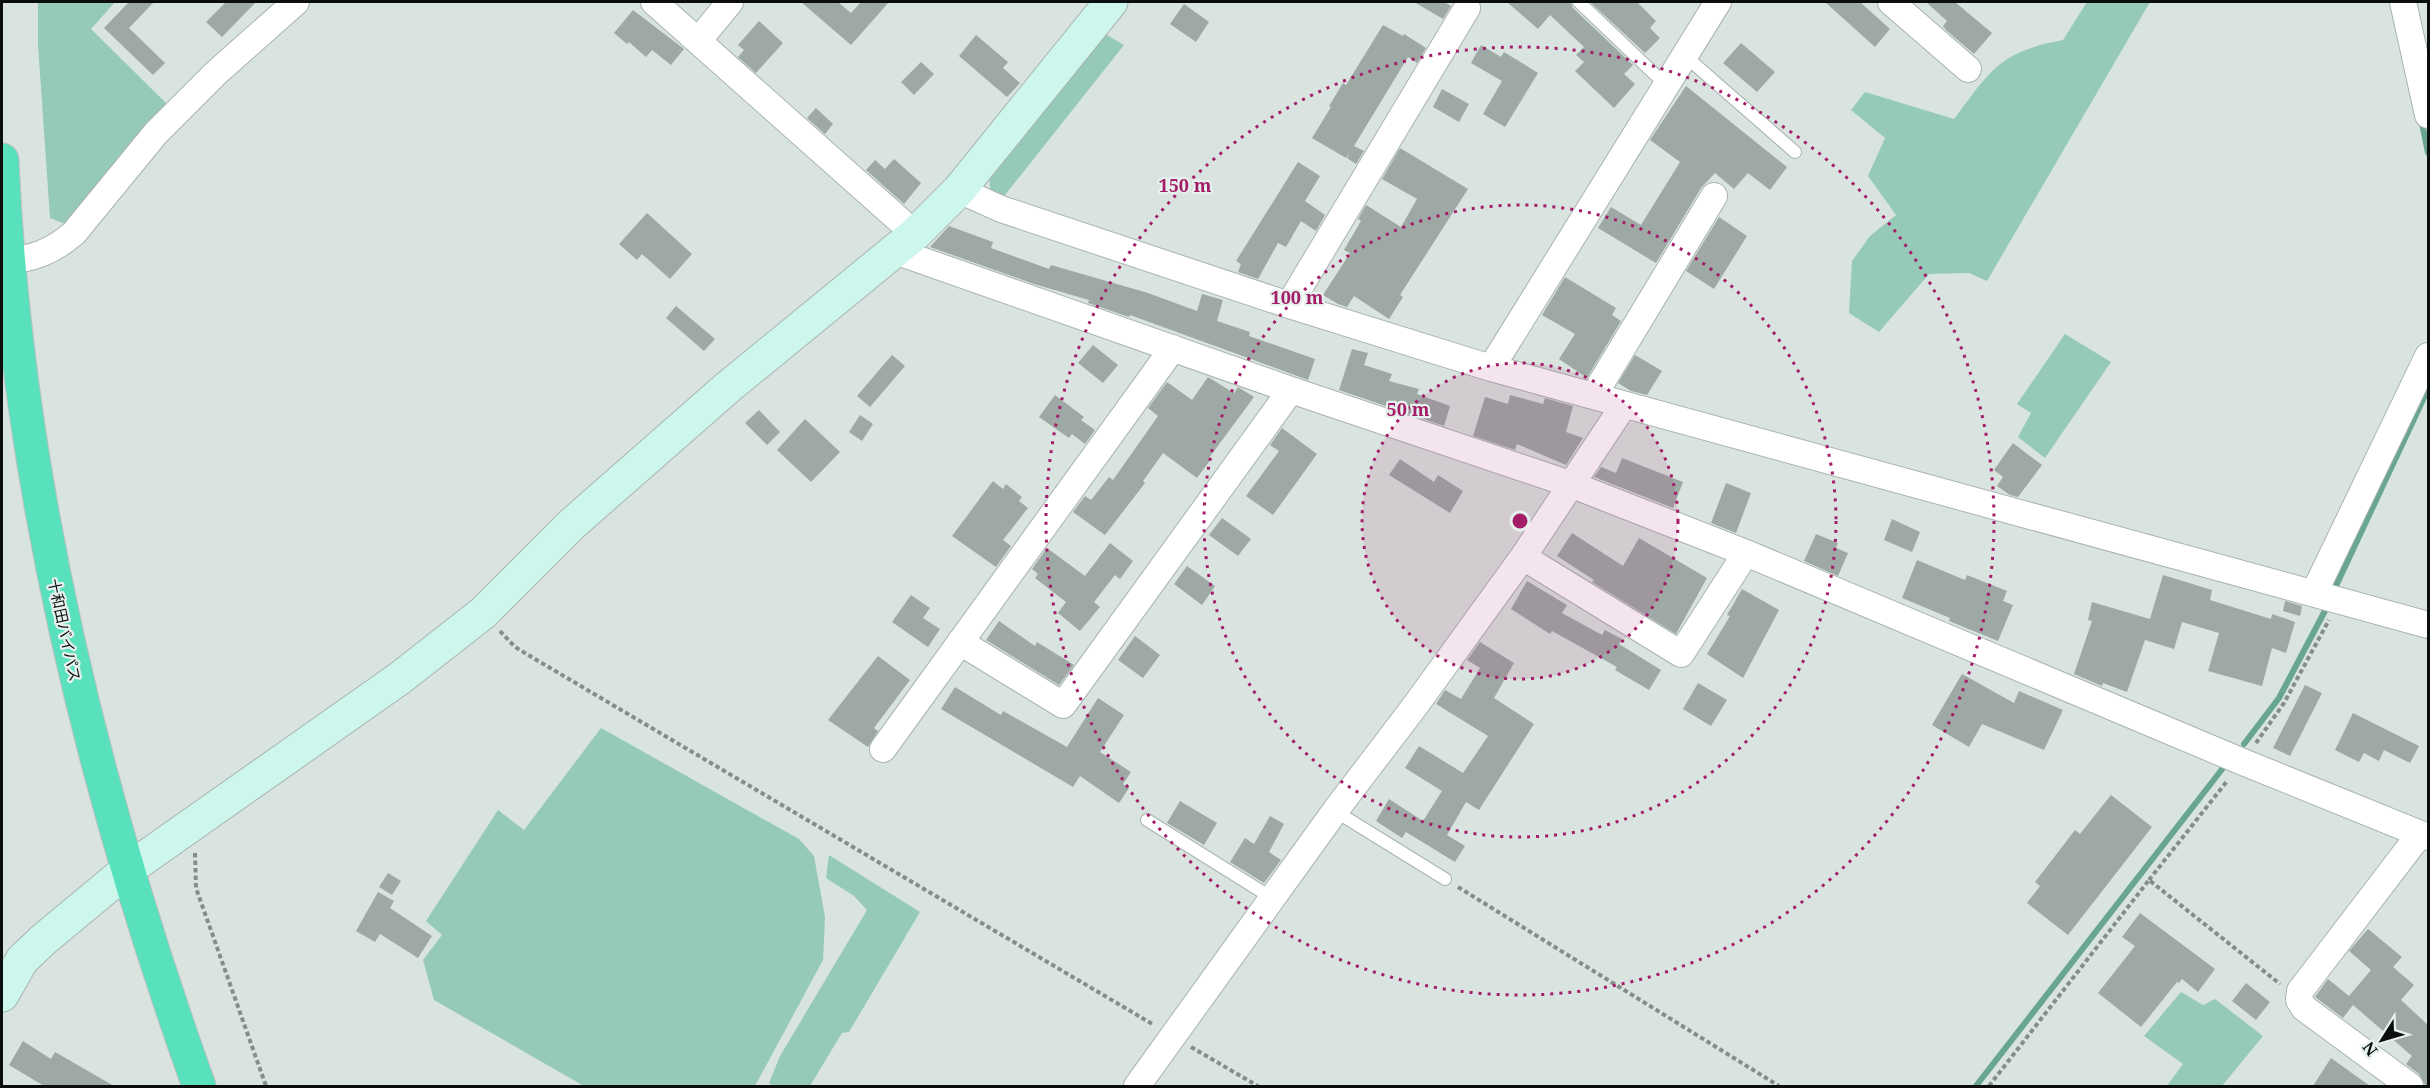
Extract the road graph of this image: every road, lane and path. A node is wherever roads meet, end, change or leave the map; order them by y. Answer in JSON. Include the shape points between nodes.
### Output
{"nodes":[{"id":1,"x":296,"y":2,"type":"edge"},
{"id":2,"x":654,"y":2,"type":"edge"},
{"id":3,"x":730,"y":2,"type":"edge"},
{"id":4,"x":1111,"y":2,"type":"edge"},
{"id":5,"x":1579,"y":2,"type":"edge"},
{"id":6,"x":1718,"y":2,"type":"edge"},
{"id":7,"x":1891,"y":2,"type":"edge"},
{"id":8,"x":2403,"y":2,"type":"edge"},
{"id":9,"x":1467,"y":8,"type":"dead end"},
{"id":10,"x":698,"y":41,"type":"junction"},
{"id":11,"x":1684,"y":54,"type":"junction"},
{"id":12,"x":1968,"y":69,"type":"dead end"},
{"id":13,"x":1665,"y":84,"type":"junction"},
{"id":14,"x":2428,"y":115,"type":"edge"},
{"id":15,"x":1795,"y":152,"type":"dead end"},
{"id":16,"x":2,"y":160,"type":"edge"},
{"id":17,"x":959,"y":190,"type":"junction"},
{"id":18,"x":1714,"y":196,"type":"dead end"},
{"id":19,"x":905,"y":242,"type":"junction"},
{"id":20,"x":5,"y":260,"type":"edge"},
{"id":21,"x":1289,"y":305,"type":"junction"},
{"id":22,"x":1173,"y":348,"type":"junction"},
{"id":23,"x":2428,"y":356,"type":"edge"},
{"id":24,"x":1491,"y":368,"type":"junction"},
{"id":25,"x":1291,"y":390,"type":"junction"},
{"id":26,"x":1594,"y":395,"type":"junction"},
{"id":27,"x":1624,"y":405,"type":"junction"},
{"id":28,"x":1570,"y":484,"type":"junction"},
{"id":29,"x":1746,"y":553,"type":"junction"},
{"id":30,"x":1523,"y":557,"type":"junction"},
{"id":31,"x":2314,"y":593,"type":"junction"},
{"id":32,"x":483,"y":613,"type":"junction"},
{"id":33,"x":2428,"y":624,"type":"edge"},
{"id":34,"x":960,"y":642,"type":"junction"},
{"id":35,"x":883,"y":749,"type":"dead end"},
{"id":36,"x":1335,"y":811,"type":"junction"},
{"id":37,"x":1147,"y":820,"type":"dead end"},
{"id":38,"x":194,"y":823,"type":"junction"},
{"id":39,"x":2424,"y":835,"type":"edge"},
{"id":40,"x":126,"y":871,"type":"junction"},
{"id":41,"x":1445,"y":879,"type":"joint"},
{"id":42,"x":1272,"y":898,"type":"junction"},
{"id":43,"x":2,"y":995,"type":"edge"},
{"id":44,"x":2299,"y":1000,"type":"junction"},
{"id":45,"x":1173,"y":1036,"type":"junction"},
{"id":46,"x":2406,"y":1085,"type":"edge"},
{"id":47,"x":199,"y":1086,"type":"edge"},
{"id":48,"x":266,"y":1086,"type":"edge"},
{"id":49,"x":1137,"y":1086,"type":"edge"},
{"id":50,"x":1258,"y":1086,"type":"edge"},
{"id":51,"x":1779,"y":1086,"type":"edge"},
{"id":52,"x":1989,"y":1086,"type":"edge"}],
"edges":[{"from":1,"to":20,"type":"street","via":[[156,133],[58,248],[41,255]]},
{"from":2,"to":10,"type":"street"},
{"from":3,"to":10,"type":"street"},
{"from":4,"to":17,"type":"street"},
{"from":5,"to":13,"type":"lane"},
{"from":6,"to":11,"type":"street"},
{"from":7,"to":12,"type":"street"},
{"from":8,"to":14,"type":"street"},
{"from":9,"to":21,"type":"street"},
{"from":10,"to":19,"type":"street"},
{"from":11,"to":13,"type":"street"},
{"from":11,"to":15,"type":"lane"},
{"from":13,"to":24,"type":"street"},
{"from":16,"to":20,"type":"highway","name":"十和田バイパス"},
{"from":17,"to":19,"type":"street"},
{"from":17,"to":21,"type":"street","via":[[1001,209]]},
{"from":18,"to":26,"type":"street"},
{"from":19,"to":22,"type":"street"},
{"from":19,"to":32,"type":"street","via":[[727,388],[572,524]]},
{"from":20,"to":40,"type":"highway","name":"十和田バイパス","via":[[50,563]]},
{"from":21,"to":24,"type":"street"},
{"from":22,"to":25,"type":"street"},
{"from":22,"to":34,"type":"street"},
{"from":23,"to":31,"type":"street"},
{"from":24,"to":26,"type":"street"},
{"from":25,"to":28,"type":"street"},
{"from":25,"to":34,"type":"street","via":[[1064,705]]},
{"from":26,"to":27,"type":"street"},
{"from":27,"to":28,"type":"street"},
{"from":27,"to":31,"type":"street"},
{"from":28,"to":29,"type":"street"},
{"from":28,"to":30,"type":"street"},
{"from":29,"to":30,"type":"street","via":[[1681,654]]},
{"from":29,"to":39,"type":"street"},
{"from":30,"to":36,"type":"street"},
{"from":31,"to":33,"type":"street"},
{"from":32,"to":38,"type":"street","via":[[400,678]]},
{"from":32,"to":45,"type":"path","via":[[516,647],[535,659]]},
{"from":34,"to":35,"type":"street"},
{"from":36,"to":41,"type":"lane"},
{"from":36,"to":42,"type":"street"},
{"from":37,"to":42,"type":"lane"},
{"from":38,"to":40,"type":"street"},
{"from":38,"to":48,"type":"path","via":[[196,888]]},
{"from":39,"to":44,"type":"street","via":[[2300,991]]},
{"from":40,"to":43,"type":"street","via":[[22,960]]},
{"from":40,"to":47,"type":"highway","name":"十和田バイパス"},
{"from":41,"to":51,"type":"path"},
{"from":42,"to":45,"type":"street"},
{"from":44,"to":46,"type":"street","via":[[2304,1008]]},
{"from":44,"to":52,"type":"path","via":[[2149,880]]},
{"from":45,"to":49,"type":"street"},
{"from":45,"to":50,"type":"path"}]}
